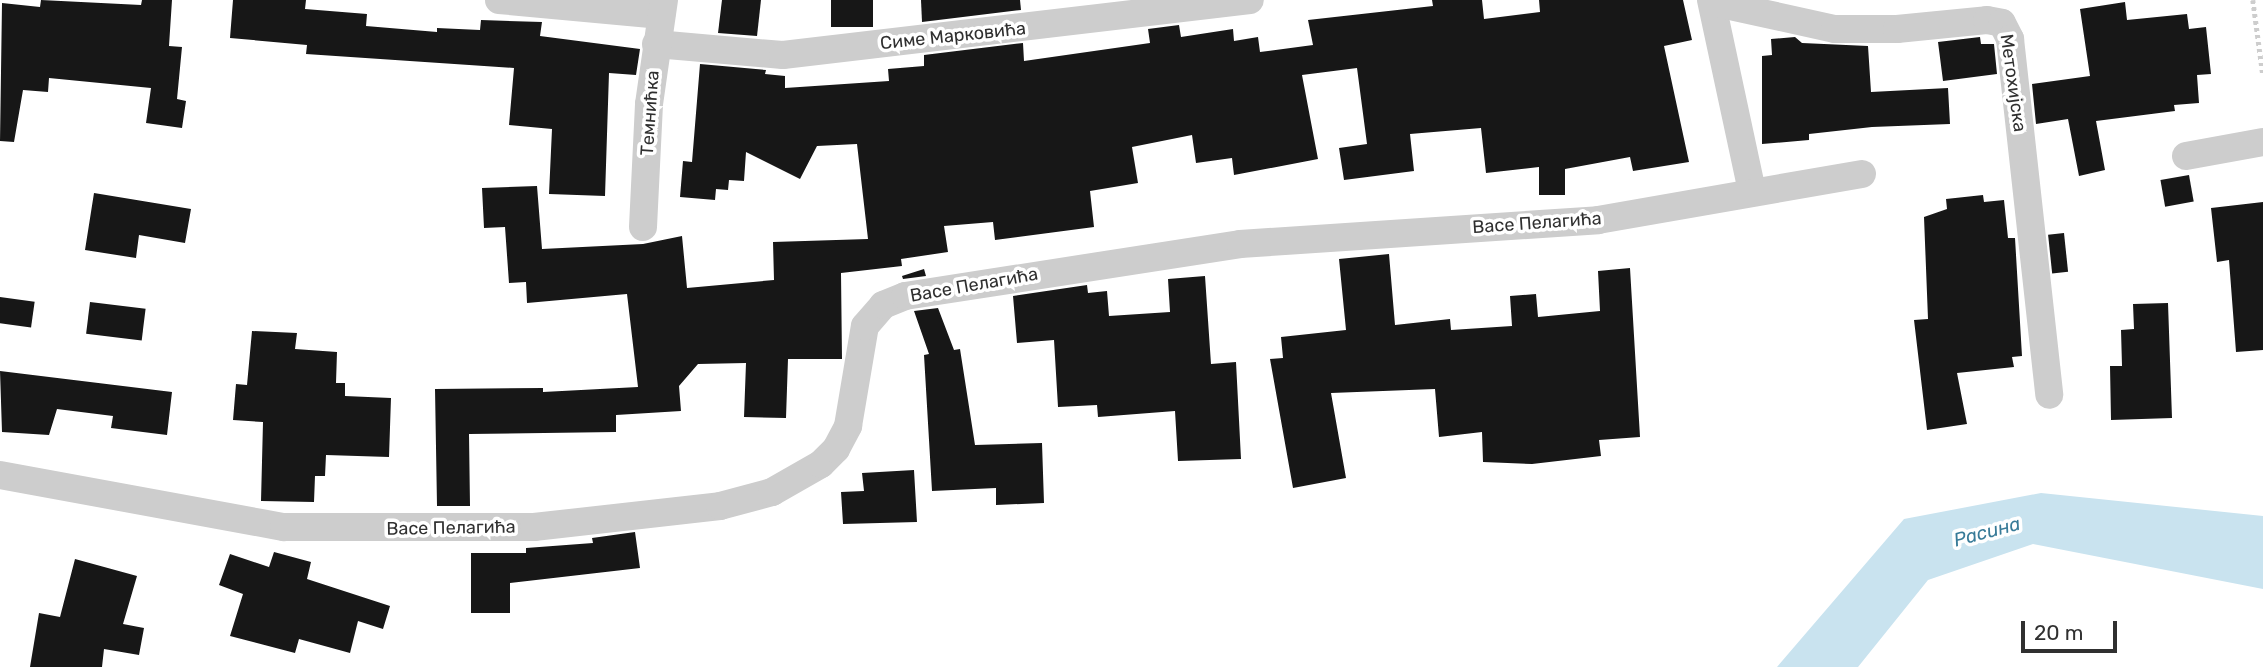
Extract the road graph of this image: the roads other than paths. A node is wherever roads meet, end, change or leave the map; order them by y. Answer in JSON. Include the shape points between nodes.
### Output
{"nodes":[{"id":1,"x":499,"y":0,"type":"edge"},
{"id":2,"x":1250,"y":0,"type":"edge"},
{"id":3,"x":1712,"y":1,"type":"edge"},
{"id":4,"x":662,"y":7,"type":"edge"},
{"id":5,"x":656,"y":44,"type":"junction"},
{"id":6,"x":2263,"y":142,"type":"edge"},
{"id":7,"x":2186,"y":156,"type":"dead end"},
{"id":8,"x":1862,"y":174,"type":"dead end"},
{"id":9,"x":1752,"y":191,"type":"junction"},
{"id":10,"x":643,"y":227,"type":"dead end"},
{"id":11,"x":2049,"y":395,"type":"dead end"},
{"id":12,"x":0,"y":475,"type":"edge"}],
"edges":[{"from":1,"to":4,"type":"street"},
{"from":2,"to":5,"type":"street","name":"Симе Марковића","via":[[783,55]]},
{"from":3,"to":9,"type":"street","name":"Метохијска"},
{"from":3,"to":11,"type":"street","name":"Метохијска","via":[[1835,29],[1897,29],[1987,20],[2002,23],[2010,39]]},
{"from":4,"to":5,"type":"street","name":"Темнићка"},
{"from":5,"to":10,"type":"street","name":"Темнићка"},
{"from":6,"to":7,"type":"street"},
{"from":8,"to":9,"type":"street","name":"Васе Пелагића"},
{"from":9,"to":12,"type":"street","name":"Васе Пелагића","via":[[1598,220],[1240,244],[905,296],[883,305],[865,326],[851,414],[836,449],[821,464],[772,492],[720,506],[534,527],[284,527]]}]}
